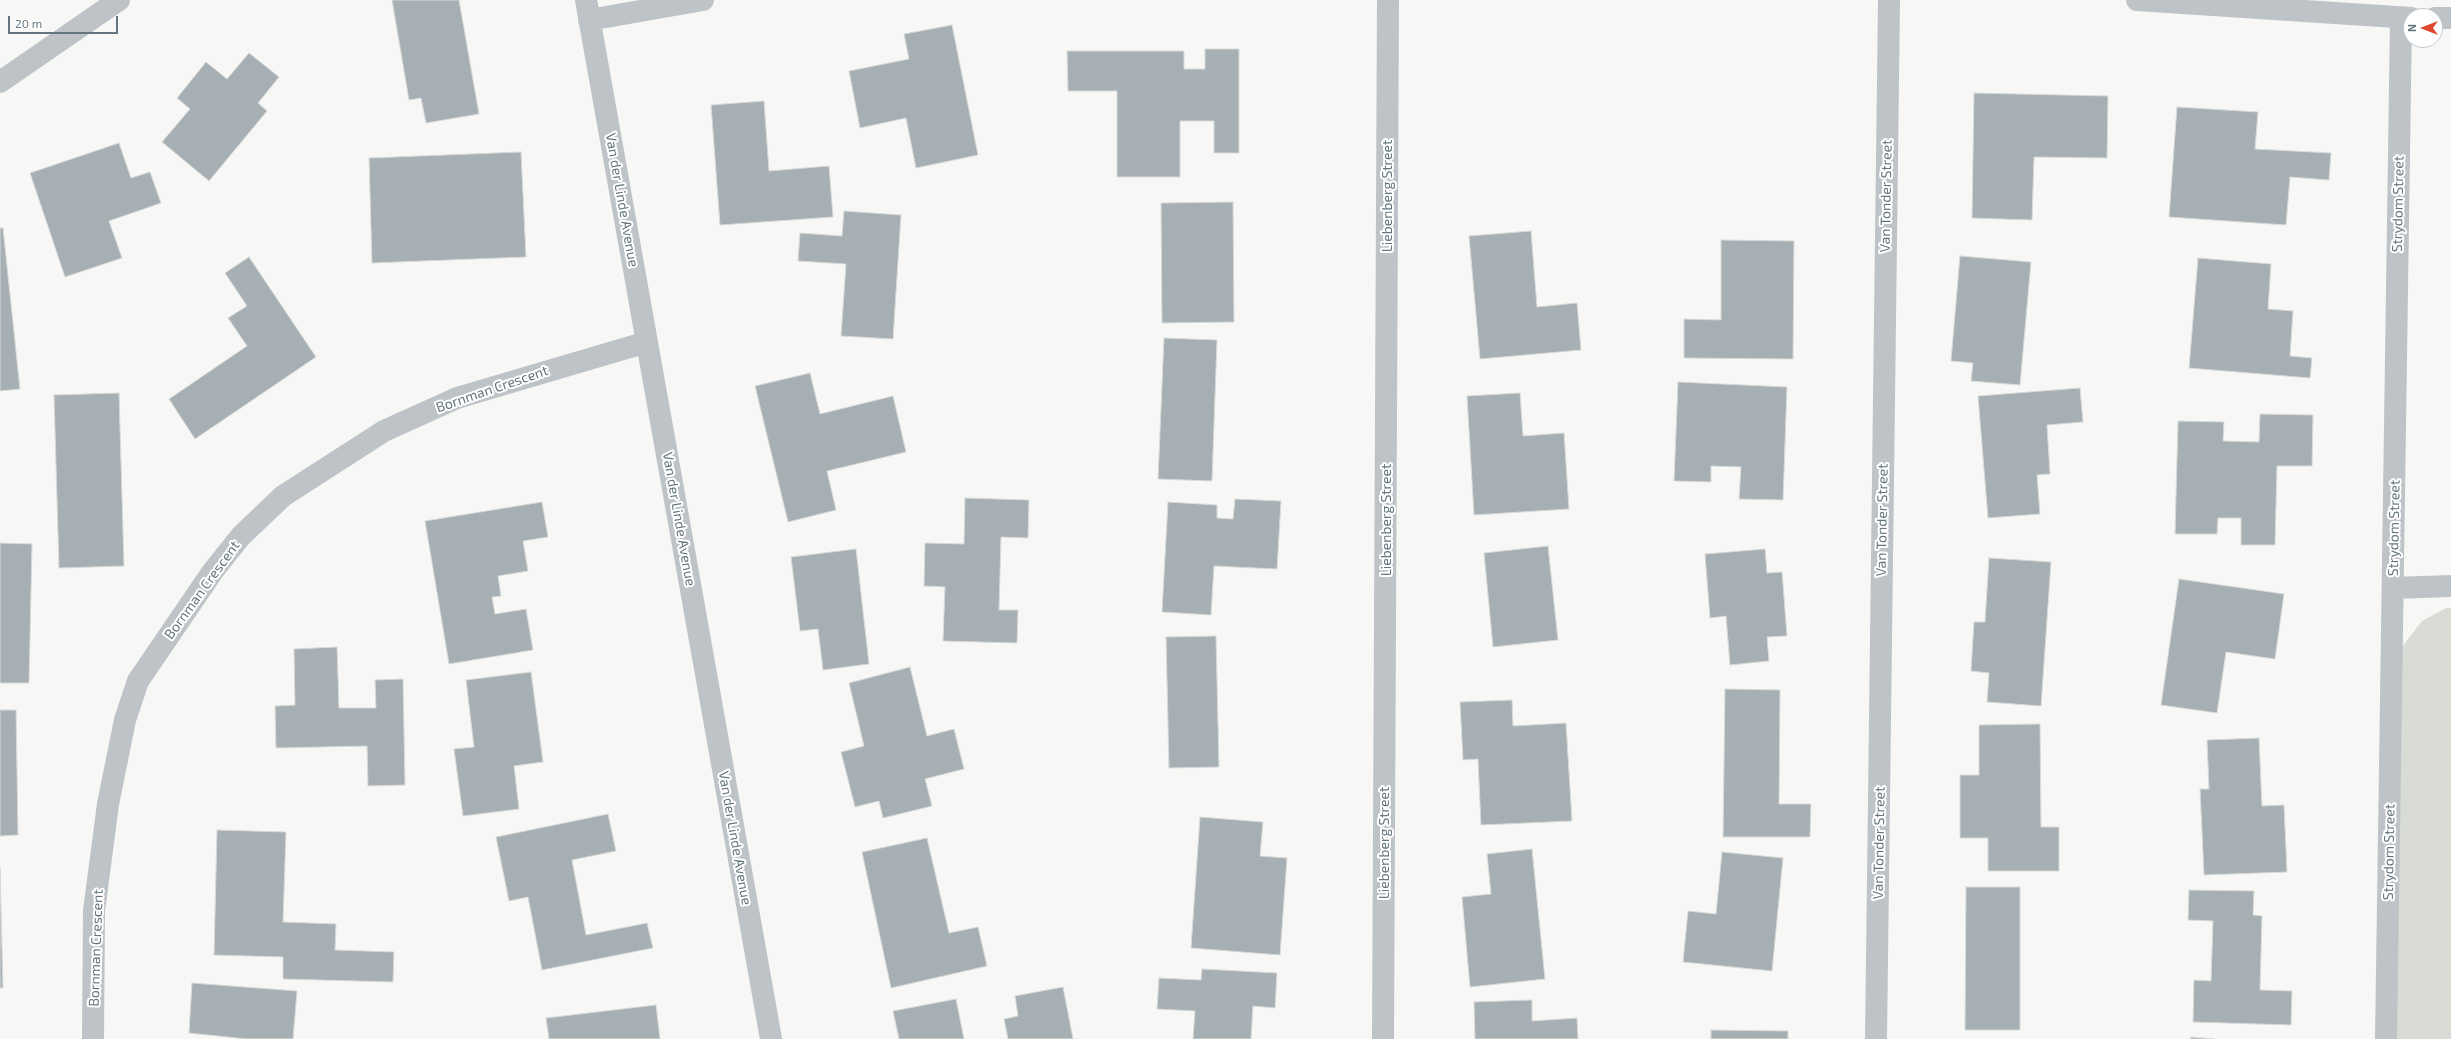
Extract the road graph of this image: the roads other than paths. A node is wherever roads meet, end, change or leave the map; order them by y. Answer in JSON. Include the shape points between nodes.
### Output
{"nodes":[{"id":1,"x":119,"y":0,"type":"edge"},
{"id":2,"x":703,"y":0,"type":"edge"},
{"id":3,"x":1388,"y":0,"type":"edge"},
{"id":4,"x":1889,"y":0,"type":"edge"},
{"id":5,"x":2137,"y":0,"type":"edge"},
{"id":6,"x":587,"y":10,"type":"edge"},
{"id":7,"x":2403,"y":18,"type":"edge"},
{"id":8,"x":2405,"y":48,"type":"edge"},
{"id":9,"x":0,"y":82,"type":"edge"},
{"id":10,"x":647,"y":342,"type":"junction"},
{"id":11,"x":2451,"y":586,"type":"edge"},
{"id":12,"x":2393,"y":588,"type":"junction"},
{"id":13,"x":93,"y":1039,"type":"edge"},
{"id":14,"x":771,"y":1039,"type":"edge"},
{"id":15,"x":1383,"y":1039,"type":"edge"},
{"id":16,"x":1876,"y":1039,"type":"edge"},
{"id":17,"x":2386,"y":1039,"type":"edge"}],
"edges":[{"from":1,"to":9,"type":"street"},
{"from":2,"to":6,"type":"street"},
{"from":3,"to":15,"type":"street","name":"Liebenberg Street"},
{"from":4,"to":16,"type":"street","name":"Van Tonder Street"},
{"from":5,"to":7,"type":"street"},
{"from":6,"to":10,"type":"street","name":"Van der Linde Avenue"},
{"from":8,"to":12,"type":"street","name":"Strydom Street"},
{"from":10,"to":13,"type":"street","name":"Bornman Crescent","via":[[457,398],[384,430],[283,496],[241,536],[212,572],[138,681],[125,720],[108,804],[94,911]]},
{"from":10,"to":14,"type":"street","name":"Van der Linde Avenue"},
{"from":11,"to":12,"type":"street"},
{"from":12,"to":17,"type":"street","name":"Strydom Street"}]}
